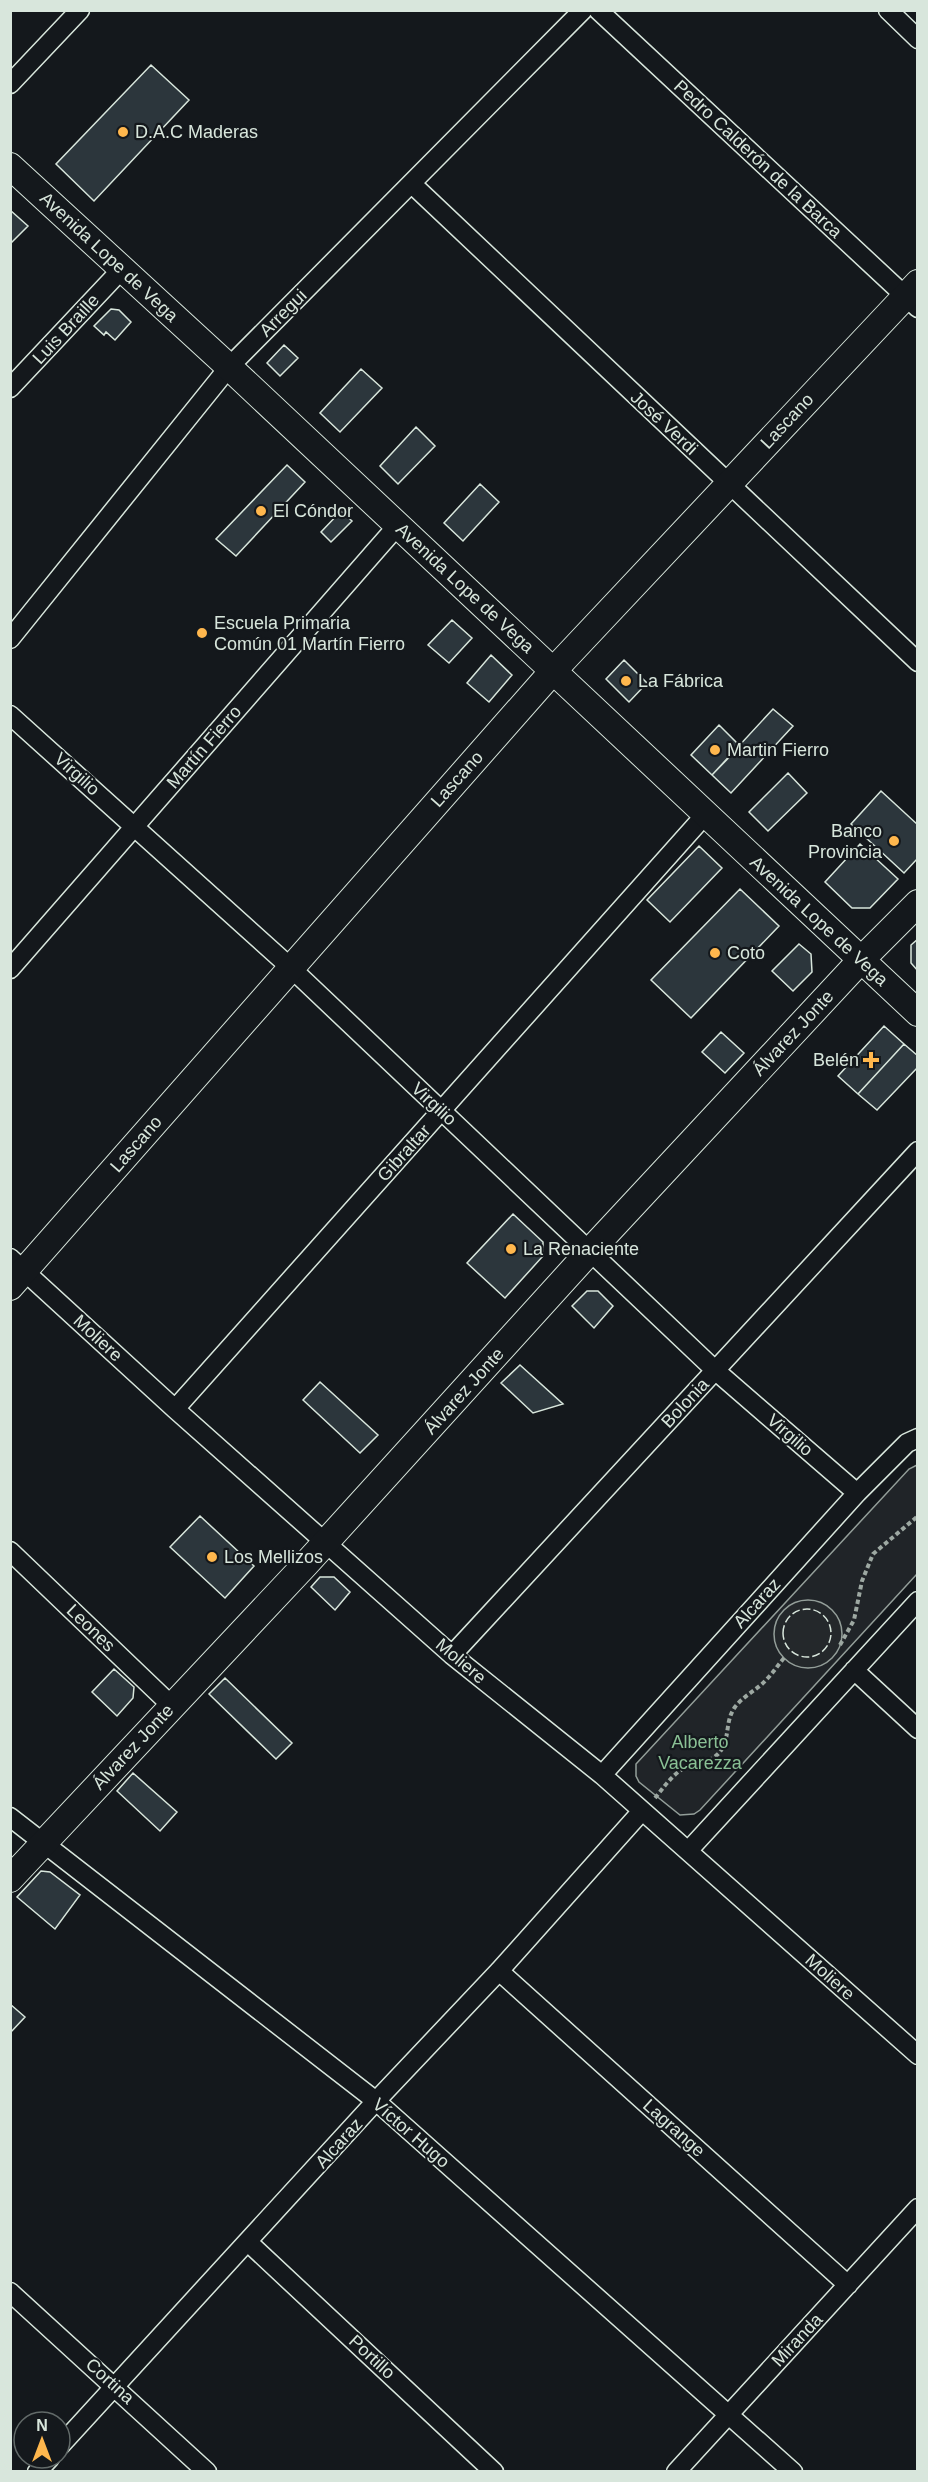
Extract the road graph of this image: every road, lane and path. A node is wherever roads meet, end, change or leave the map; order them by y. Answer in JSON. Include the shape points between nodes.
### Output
{"nodes":[{"id":1,"x":80,"y":10,"type":"edge"},
{"id":2,"x":583,"y":10,"type":"edge"},
{"id":3,"x":598,"y":10,"type":"edge"},
{"id":4,"x":888,"y":10,"type":"edge"},
{"id":5,"x":918,"y":39,"type":"edge"},
{"id":6,"x":10,"y":84,"type":"edge"},
{"id":7,"x":10,"y":166,"type":"edge"},
{"id":8,"x":412,"y":184,"type":"junction"},
{"id":9,"x":122,"y":269,"type":"junction"},
{"id":10,"x":913,"y":296,"type":"edge"},
{"id":11,"x":229,"y":367,"type":"junction"},
{"id":12,"x":10,"y":388,"type":"edge"},
{"id":13,"x":728,"y":483,"type":"junction"},
{"id":14,"x":398,"y":525,"type":"junction"},
{"id":15,"x":10,"y":639,"type":"edge"},
{"id":16,"x":918,"y":662,"type":"edge"},
{"id":17,"x":553,"y":671,"type":"junction"},
{"id":18,"x":10,"y":715,"type":"edge"},
{"id":19,"x":705,"y":815,"type":"junction"},
{"id":20,"x":135,"y":827,"type":"junction"},
{"id":21,"x":918,"y":903,"type":"edge"},
{"id":22,"x":861,"y":960,"type":"junction"},
{"id":23,"x":290,"y":967,"type":"junction"},
{"id":24,"x":10,"y":969,"type":"edge"},
{"id":25,"x":918,"y":1013,"type":"edge"},
{"id":26,"x":441,"y":1111,"type":"junction"},
{"id":27,"x":918,"y":1151,"type":"edge"},
{"id":28,"x":590,"y":1251,"type":"junction"},
{"id":29,"x":15,"y":1272,"type":"edge"},
{"id":30,"x":716,"y":1371,"type":"junction"},
{"id":31,"x":175,"y":1409,"type":"junction"},
{"id":32,"x":918,"y":1438,"type":"edge"},
{"id":33,"x":857,"y":1493,"type":"junction"},
{"id":34,"x":918,"y":1516,"type":"edge"},
{"id":35,"x":326,"y":1542,"type":"junction"},
{"id":36,"x":10,"y":1551,"type":"edge"},
{"id":37,"x":918,"y":1601,"type":"edge"},
{"id":38,"x":840,"y":1646,"type":"dead end"},
{"id":39,"x":452,"y":1655,"type":"junction"},
{"id":40,"x":784,"y":1658,"type":"dead end"},
{"id":41,"x":854,"y":1670,"type":"junction"},
{"id":42,"x":172,"y":1706,"type":"junction"},
{"id":43,"x":918,"y":1729,"type":"edge"},
{"id":44,"x":602,"y":1775,"type":"junction"},
{"id":45,"x":641,"y":1812,"type":"junction"},
{"id":46,"x":10,"y":1817,"type":"edge"},
{"id":47,"x":44,"y":1844,"type":"junction"},
{"id":48,"x":688,"y":1851,"type":"junction"},
{"id":49,"x":10,"y":1879,"type":"edge"},
{"id":50,"x":500,"y":1971,"type":"junction"},
{"id":51,"x":918,"y":2055,"type":"edge"},
{"id":52,"x":376,"y":2101,"type":"junction"},
{"id":53,"x":918,"y":2208,"type":"edge"},
{"id":54,"x":249,"y":2243,"type":"junction"},
{"id":55,"x":848,"y":2285,"type":"junction"},
{"id":56,"x":10,"y":2292,"type":"edge"},
{"id":57,"x":115,"y":2385,"type":"junction"},
{"id":58,"x":729,"y":2414,"type":"junction"},
{"id":59,"x":72,"y":2433,"type":"edge"},
{"id":60,"x":207,"y":2472,"type":"edge"},
{"id":61,"x":494,"y":2472,"type":"edge"},
{"id":62,"x":676,"y":2472,"type":"edge"},
{"id":63,"x":793,"y":2472,"type":"edge"}],
"edges":[{"from":1,"to":6,"type":"street"},
{"from":2,"to":8,"type":"street","name":"Arregui"},
{"from":3,"to":10,"type":"street","name":"Pedro Calderón de la Barca"},
{"from":4,"to":5,"type":"street"},
{"from":7,"to":9,"type":"street","name":"Avenida Lope de Vega"},
{"from":8,"to":11,"type":"street","name":"Arregui"},
{"from":8,"to":13,"type":"street","name":"José Verdi"},
{"from":9,"to":11,"type":"street","name":"Avenida Lope de Vega"},
{"from":9,"to":12,"type":"street","name":"Luis Braille"},
{"from":10,"to":13,"type":"street","name":"Lascano"},
{"from":11,"to":14,"type":"street","name":"Avenida Lope de Vega"},
{"from":11,"to":15,"type":"street","name":"Arregui"},
{"from":13,"to":16,"type":"street","name":"José Verdi"},
{"from":13,"to":17,"type":"street","name":"Lascano"},
{"from":14,"to":17,"type":"street","name":"Avenida Lope de Vega"},
{"from":14,"to":20,"type":"street","name":"Martín Fierro"},
{"from":17,"to":19,"type":"street","name":"Avenida Lope de Vega"},
{"from":17,"to":23,"type":"street","name":"Lascano"},
{"from":18,"to":20,"type":"street","name":"Virgilio"},
{"from":19,"to":22,"type":"street","name":"Avenida Lope de Vega"},
{"from":19,"to":26,"type":"street","name":"Gibraltar"},
{"from":20,"to":23,"type":"street","name":"Virgilio"},
{"from":20,"to":24,"type":"street","name":"Martín Fierro"},
{"from":21,"to":22,"type":"street","name":"Álvarez Jonte"},
{"from":22,"to":25,"type":"street","name":"Avenida Lope de Vega"},
{"from":22,"to":28,"type":"street","name":"Álvarez Jonte"},
{"from":23,"to":26,"type":"street","name":"Virgilio"},
{"from":23,"to":29,"type":"street","name":"Lascano"},
{"from":26,"to":28,"type":"street","name":"Virgilio"},
{"from":26,"to":31,"type":"street","name":"Gibraltar"},
{"from":27,"to":30,"type":"street","name":"Bolonia"},
{"from":28,"to":30,"type":"street","name":"Virgilio"},
{"from":28,"to":35,"type":"street","name":"Álvarez Jonte"},
{"from":29,"to":31,"type":"street","name":"Moliere"},
{"from":30,"to":33,"type":"street","name":"Virgilio"},
{"from":30,"to":39,"type":"street","name":"Bolonia"},
{"from":31,"to":35,"type":"street","name":"Moliere"},
{"from":32,"to":33,"type":"street","name":"Alcaraz","via":[[907,1443]]},
{"from":33,"to":44,"type":"street","name":"Alcaraz"},
{"from":34,"to":38,"type":"path","via":[[873,1554],[862,1581],[854,1620]]},
{"from":35,"to":39,"type":"street","name":"Moliere"},
{"from":35,"to":42,"type":"street","name":"Álvarez Jonte"},
{"from":36,"to":42,"type":"street","name":"Leones"},
{"from":37,"to":41,"type":"street"},
{"from":39,"to":44,"type":"street","name":"Moliere"},
{"from":40,"to":45,"type":"path","via":[[767,1680],[735,1706],[720,1751],[709,1761],[690,1765],[672,1777]]},
{"from":41,"to":43,"type":"street"},
{"from":41,"to":48,"type":"street"},
{"from":42,"to":47,"type":"street","name":"Álvarez Jonte"},
{"from":44,"to":45,"type":"street","name":"Moliere"},
{"from":45,"to":48,"type":"street","name":"Moliere"},
{"from":45,"to":50,"type":"street","name":"Alcaraz"},
{"from":46,"to":47,"type":"street","name":"Víctor Hugo"},
{"from":47,"to":49,"type":"street","name":"Álvarez Jonte"},
{"from":47,"to":52,"type":"street","name":"Víctor Hugo"},
{"from":48,"to":51,"type":"street","name":"Moliere"},
{"from":50,"to":52,"type":"street","name":"Alcaraz"},
{"from":50,"to":55,"type":"street","name":"Lagrange"},
{"from":52,"to":54,"type":"street","name":"Alcaraz"},
{"from":52,"to":58,"type":"street","name":"Víctor Hugo"},
{"from":53,"to":55,"type":"street","name":"Miranda"},
{"from":54,"to":57,"type":"street","name":"Alcaraz"},
{"from":54,"to":61,"type":"street","name":"Portillo"},
{"from":55,"to":58,"type":"street","name":"Miranda"},
{"from":56,"to":57,"type":"street","name":"Cortina"},
{"from":57,"to":59,"type":"street","name":"Alcaraz"},
{"from":57,"to":60,"type":"street","name":"Cortina"},
{"from":58,"to":62,"type":"street","name":"Miranda"},
{"from":58,"to":63,"type":"street","name":"Víctor Hugo"}]}
